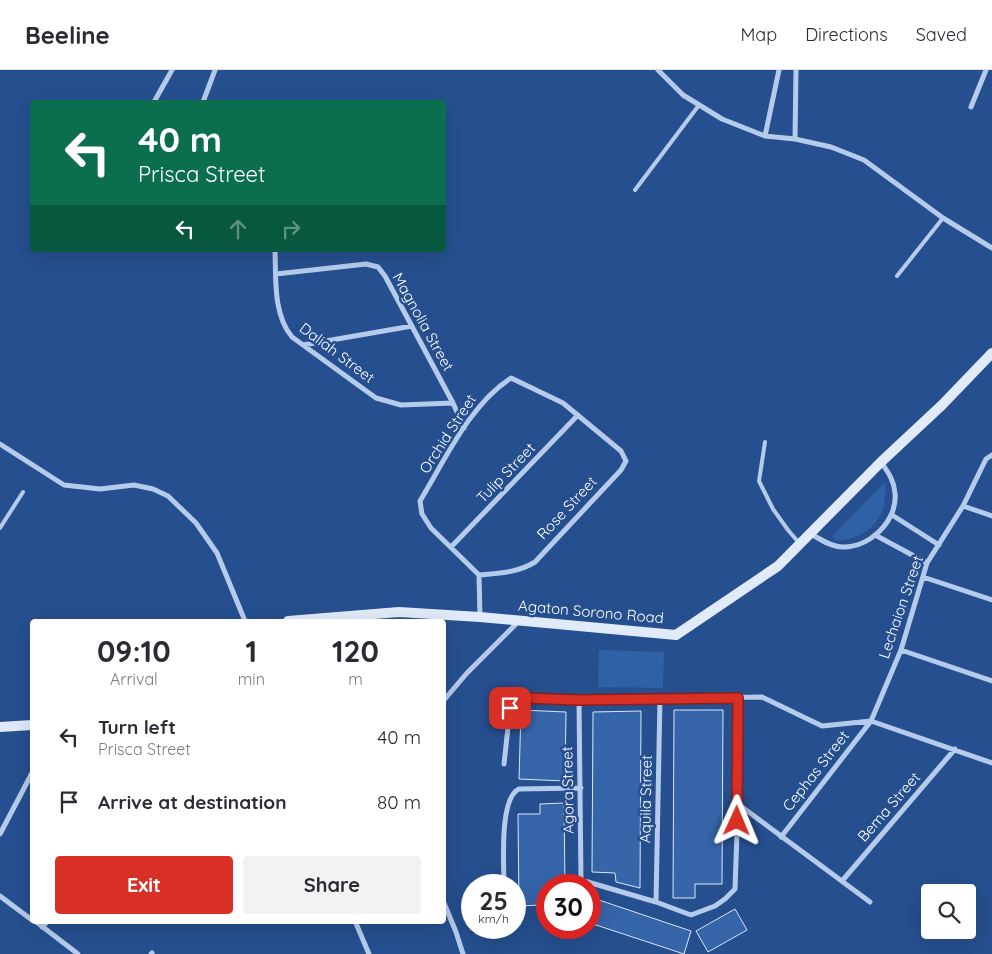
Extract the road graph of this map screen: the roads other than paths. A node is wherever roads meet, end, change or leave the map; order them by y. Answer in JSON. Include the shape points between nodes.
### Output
{"nodes":[{"id":1,"x":172,"y":70,"type":"edge"},
{"id":2,"x":215,"y":70,"type":"edge"},
{"id":3,"x":658,"y":70,"type":"edge"},
{"id":4,"x":778,"y":70,"type":"edge"},
{"id":5,"x":796,"y":70,"type":"edge"},
{"id":6,"x":986,"y":70,"type":"edge"},
{"id":7,"x":155,"y":100,"type":"edge"},
{"id":8,"x":204,"y":100,"type":"edge"},
{"id":9,"x":699,"y":105,"type":"junction"},
{"id":10,"x":971,"y":106,"type":"dead end"},
{"id":11,"x":765,"y":136,"type":"junction"},
{"id":12,"x":795,"y":139,"type":"junction"},
{"id":13,"x":635,"y":190,"type":"dead end"},
{"id":14,"x":943,"y":218,"type":"junction"},
{"id":15,"x":992,"y":248,"type":"edge"},
{"id":16,"x":274,"y":252,"type":"edge"},
{"id":17,"x":276,"y":274,"type":"junction"},
{"id":18,"x":897,"y":276,"type":"dead end"},
{"id":19,"x":412,"y":326,"type":"junction"},
{"id":20,"x":303,"y":345,"type":"junction"},
{"id":21,"x":992,"y":353,"type":"edge"},
{"id":22,"x":453,"y":403,"type":"junction"},
{"id":23,"x":578,"y":415,"type":"junction"},
{"id":24,"x":464,"y":428,"type":"junction"},
{"id":25,"x":765,"y":442,"type":"dead end"},
{"id":26,"x":0,"y":444,"type":"edge"},
{"id":27,"x":992,"y":455,"type":"edge"},
{"id":28,"x":881,"y":462,"type":"junction"},
{"id":29,"x":23,"y":492,"type":"dead end"},
{"id":30,"x":964,"y":506,"type":"junction"},
{"id":31,"x":892,"y":514,"type":"junction"},
{"id":32,"x":992,"y":516,"type":"edge"},
{"id":33,"x":0,"y":528,"type":"edge"},
{"id":34,"x":811,"y":534,"type":"junction"},
{"id":35,"x":877,"y":536,"type":"junction"},
{"id":36,"x":800,"y":544,"type":"junction"},
{"id":37,"x":938,"y":544,"type":"junction"},
{"id":38,"x":452,"y":547,"type":"junction"},
{"id":39,"x":927,"y":563,"type":"junction"},
{"id":40,"x":479,"y":575,"type":"junction"},
{"id":41,"x":923,"y":577,"type":"junction"},
{"id":42,"x":992,"y":600,"type":"edge"},
{"id":43,"x":480,"y":617,"type":"junction"},
{"id":44,"x":244,"y":619,"type":"edge"},
{"id":45,"x":313,"y":619,"type":"edge"},
{"id":46,"x":519,"y":621,"type":"junction"},
{"id":47,"x":901,"y":650,"type":"junction"},
{"id":48,"x":992,"y":681,"type":"edge"},
{"id":49,"x":446,"y":698,"type":"edge"},
{"id":50,"x":660,"y":698,"type":"junction"},
{"id":51,"x":738,"y":698,"type":"junction"},
{"id":52,"x":578,"y":700,"type":"junction"},
{"id":53,"x":871,"y":721,"type":"junction"},
{"id":54,"x":30,"y":725,"type":"edge"},
{"id":55,"x":0,"y":727,"type":"edge"},
{"id":56,"x":955,"y":750,"type":"junction"},
{"id":57,"x":992,"y":763,"type":"edge"},
{"id":58,"x":504,"y":764,"type":"dead end"},
{"id":59,"x":30,"y":776,"type":"edge"},
{"id":60,"x":580,"y":788,"type":"junction"},
{"id":61,"x":738,"y":804,"type":"junction"},
{"id":62,"x":0,"y":834,"type":"edge"},
{"id":63,"x":780,"y":837,"type":"junction"},
{"id":64,"x":504,"y":874,"type":"edge"},
{"id":65,"x":842,"y":881,"type":"junction"},
{"id":66,"x":0,"y":896,"type":"edge"},
{"id":67,"x":656,"y":902,"type":"junction"},
{"id":68,"x":870,"y":902,"type":"dead end"},
{"id":69,"x":446,"y":908,"type":"edge"},
{"id":70,"x":30,"y":917,"type":"edge"},
{"id":71,"x":39,"y":924,"type":"edge"},
{"id":72,"x":45,"y":924,"type":"edge"},
{"id":73,"x":356,"y":924,"type":"edge"},
{"id":74,"x":42,"y":927,"type":"junction"},
{"id":75,"x":78,"y":954,"type":"edge"},
{"id":76,"x":369,"y":954,"type":"edge"},
{"id":77,"x":463,"y":954,"type":"edge"}],
"edges":[{"from":1,"to":7,"type":"street"},
{"from":2,"to":8,"type":"street"},
{"from":3,"to":9,"type":"street","via":[[683,95]]},
{"from":4,"to":11,"type":"street"},
{"from":5,"to":12,"type":"street"},
{"from":6,"to":10,"type":"street"},
{"from":9,"to":11,"type":"street","via":[[722,119]]},
{"from":9,"to":13,"type":"lane"},
{"from":11,"to":12,"type":"street"},
{"from":12,"to":14,"type":"street","via":[[831,147],[864,160]]},
{"from":14,"to":15,"type":"street"},
{"from":14,"to":18,"type":"lane"},
{"from":16,"to":17,"type":"street","name":"Daliah Street"},
{"from":17,"to":19,"type":"street","name":"Magnolia Street","via":[[366,264],[378,267]]},
{"from":17,"to":20,"type":"street","name":"Daliah Street","via":[[278,306],[284,327]]},
{"from":19,"to":20,"type":"street"},
{"from":19,"to":22,"type":"street","name":"Magnolia Street"},
{"from":20,"to":22,"type":"street","name":"Daliah Street","via":[[376,398],[401,405]]},
{"from":21,"to":28,"type":"street","name":"Agaton Sorono Road","via":[[942,406]]},
{"from":22,"to":24,"type":"street","name":"Magnolia Street"},
{"from":23,"to":24,"type":"street","name":"Orchid Street","via":[[563,403],[511,378],[491,393]]},
{"from":23,"to":38,"type":"street","name":"Tulip Street"},
{"from":23,"to":40,"type":"street","name":"Rose Street","via":[[621,451],[626,461],[621,470],[535,562],[523,569]]},
{"from":24,"to":38,"type":"street","name":"Orchid Street","via":[[420,501],[422,514],[431,528]]},
{"from":25,"to":36,"type":"lane","via":[[759,481],[773,509]]},
{"from":26,"to":44,"type":"street","via":[[64,485],[100,489],[134,485],[168,496],[196,523],[216,553]]},
{"from":27,"to":30,"type":"street","name":"Lechaion Street","via":[[986,458]]},
{"from":28,"to":31,"type":"street","via":[[892,478],[896,495]]},
{"from":28,"to":34,"type":"street","name":"Agaton Sorono Road"},
{"from":29,"to":33,"type":"lane"},
{"from":30,"to":32,"type":"street"},
{"from":30,"to":37,"type":"street","name":"Lechaion Street"},
{"from":31,"to":35,"type":"street"},
{"from":31,"to":37,"type":"street"},
{"from":34,"to":35,"type":"street","via":[[841,547],[853,546]]},
{"from":34,"to":36,"type":"street","name":"Agaton Sorono Road"},
{"from":35,"to":39,"type":"street"},
{"from":36,"to":46,"type":"street","name":"Agaton Sorono Road","via":[[778,566],[676,635]]},
{"from":37,"to":39,"type":"street","name":"Lechaion Street"},
{"from":38,"to":40,"type":"street"},
{"from":39,"to":41,"type":"street","name":"Lechaion Street"},
{"from":40,"to":43,"type":"street"},
{"from":41,"to":42,"type":"street"},
{"from":41,"to":47,"type":"street","name":"Lechaion Street"},
{"from":43,"to":45,"type":"street","name":"Agaton Sorono Road","via":[[399,612]]},
{"from":43,"to":46,"type":"street","name":"Agaton Sorono Road"},
{"from":46,"to":49,"type":"street"},
{"from":47,"to":48,"type":"street"},
{"from":47,"to":53,"type":"street","name":"Lechaion Street"},
{"from":50,"to":51,"type":"street"},
{"from":50,"to":52,"type":"street"},
{"from":50,"to":67,"type":"street","name":"Aquila Street"},
{"from":51,"to":53,"type":"street","via":[[762,698],[822,726]]},
{"from":51,"to":61,"type":"street"},
{"from":52,"to":58,"type":"street","via":[[524,698],[514,701],[510,708]]},
{"from":52,"to":60,"type":"street","name":"Agora Street"},
{"from":53,"to":56,"type":"street"},
{"from":53,"to":63,"type":"street","name":"Cephas Street"},
{"from":54,"to":55,"type":"street"},
{"from":56,"to":57,"type":"street"},
{"from":56,"to":65,"type":"street","name":"Bema Street"},
{"from":59,"to":62,"type":"street"},
{"from":60,"to":64,"type":"street","via":[[519,789],[512,794],[504,832]]},
{"from":60,"to":67,"type":"street","name":"Agora Street","via":[[581,880]]},
{"from":61,"to":63,"type":"street"},
{"from":61,"to":67,"type":"street","via":[[735,889],[715,906],[691,914]]},
{"from":63,"to":65,"type":"street"},
{"from":65,"to":68,"type":"street"},
{"from":66,"to":70,"type":"street"},
{"from":69,"to":77,"type":"street"},
{"from":71,"to":74,"type":"street"},
{"from":72,"to":74,"type":"street"},
{"from":73,"to":76,"type":"street"},
{"from":74,"to":75,"type":"street"}]}
